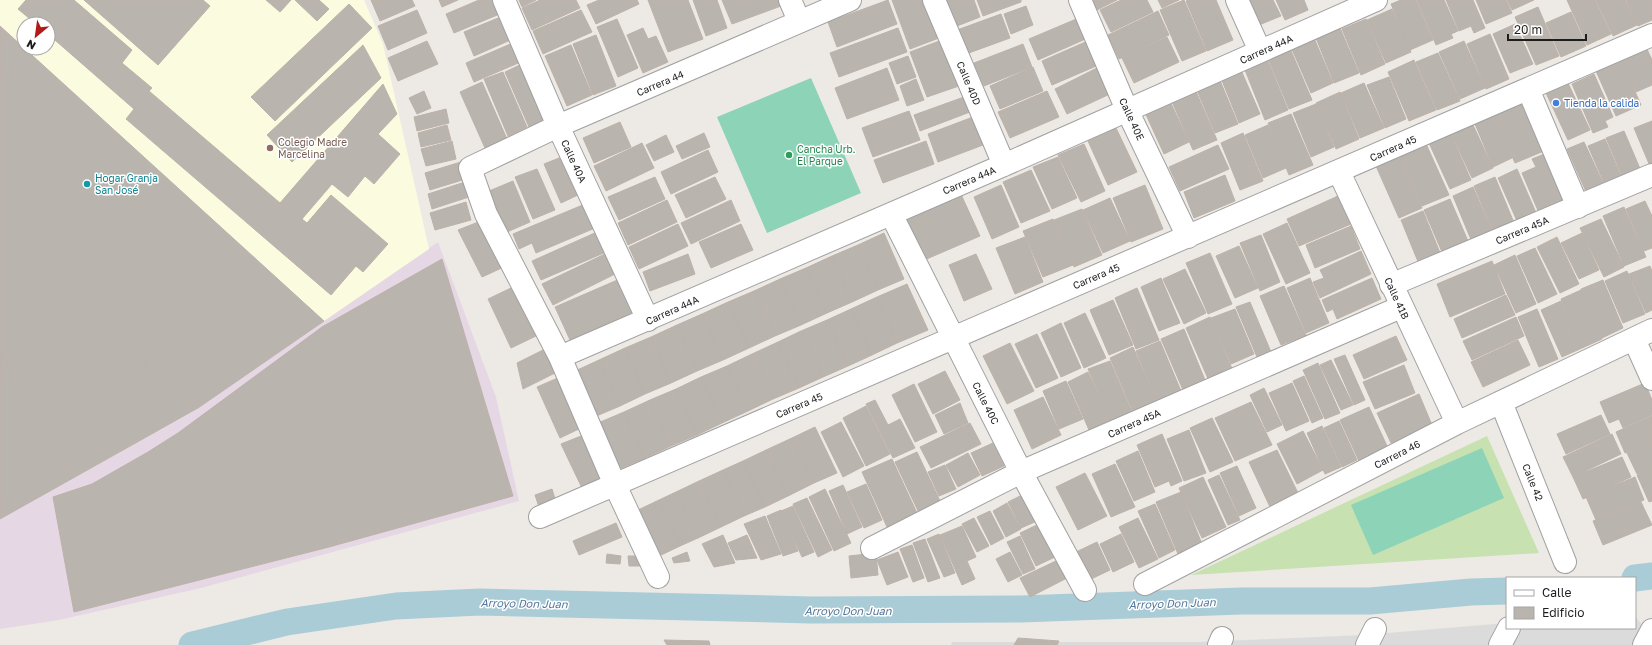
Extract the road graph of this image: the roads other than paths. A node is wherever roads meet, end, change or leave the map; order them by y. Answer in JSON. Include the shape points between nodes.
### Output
{"nodes":[{"id":1,"x":504,"y":0,"type":"edge"},
{"id":2,"x":790,"y":0,"type":"edge"},
{"id":3,"x":850,"y":0,"type":"edge"},
{"id":4,"x":934,"y":0,"type":"edge"},
{"id":5,"x":1080,"y":0,"type":"edge"},
{"id":6,"x":1237,"y":0,"type":"edge"},
{"id":7,"x":1376,"y":0,"type":"edge"},
{"id":8,"x":799,"y":22,"type":"junction"},
{"id":9,"x":1652,"y":35,"type":"edge"},
{"id":10,"x":1260,"y":51,"type":"junction"},
{"id":11,"x":1528,"y":89,"type":"junction"},
{"id":12,"x":1128,"y":110,"type":"junction"},
{"id":13,"x":558,"y":126,"type":"junction"},
{"id":14,"x":1004,"y":165,"type":"junction"},
{"id":15,"x":1339,"y":172,"type":"junction"},
{"id":16,"x":1652,"y":175,"type":"edge"},
{"id":17,"x":1578,"y":206,"type":"junction"},
{"id":18,"x":891,"y":214,"type":"junction"},
{"id":19,"x":1188,"y":237,"type":"junction"},
{"id":20,"x":1391,"y":286,"type":"junction"},
{"id":21,"x":1401,"y":307,"type":"junction"},
{"id":22,"x":648,"y":320,"type":"junction"},
{"id":23,"x":1643,"y":334,"type":"edge"},
{"id":24,"x":954,"y":338,"type":"junction"},
{"id":25,"x":560,"y":357,"type":"junction"},
{"id":26,"x":1652,"y":379,"type":"edge"},
{"id":27,"x":1501,"y":402,"type":"junction"},
{"id":28,"x":1456,"y":423,"type":"junction"},
{"id":29,"x":1021,"y":472,"type":"junction"},
{"id":30,"x":615,"y":485,"type":"junction"},
{"id":31,"x":540,"y":517,"type":"dead end"},
{"id":32,"x":872,"y":548,"type":"dead end"},
{"id":33,"x":1565,"y":562,"type":"dead end"},
{"id":34,"x":658,"y":577,"type":"dead end"},
{"id":35,"x":1145,"y":584,"type":"dead end"},
{"id":36,"x":1085,"y":590,"type":"dead end"},
{"id":37,"x":1508,"y":629,"type":"edge"},
{"id":38,"x":1652,"y":630,"type":"edge"},
{"id":39,"x":1500,"y":645,"type":"edge"},
{"id":40,"x":1644,"y":645,"type":"edge"}],
"edges":[{"from":1,"to":13,"type":"street","name":"Calle 40A"},
{"from":2,"to":8,"type":"street"},
{"from":3,"to":8,"type":"street","name":"Carrera 44"},
{"from":4,"to":14,"type":"street","name":"Calle 40D"},
{"from":5,"to":12,"type":"street","name":"Calle 40E"},
{"from":6,"to":10,"type":"street"},
{"from":7,"to":10,"type":"street","name":"Carrera 44A"},
{"from":8,"to":13,"type":"street","name":"Carrera 44"},
{"from":9,"to":11,"type":"street","name":"Carrera 45"},
{"from":10,"to":12,"type":"street","name":"Carrera 44A"},
{"from":11,"to":15,"type":"street","name":"Carrera 45"},
{"from":11,"to":17,"type":"street"},
{"from":12,"to":14,"type":"street","name":"Carrera 44A"},
{"from":12,"to":19,"type":"street","name":"Calle 40E"},
{"from":13,"to":22,"type":"street","name":"Calle 40A"},
{"from":13,"to":25,"type":"street","name":"Carrera 44","via":[[470,168],[486,214]]},
{"from":14,"to":18,"type":"street","name":"Carrera 44A"},
{"from":15,"to":19,"type":"street","name":"Carrera 45"},
{"from":15,"to":20,"type":"street","name":"Calle 41B"},
{"from":16,"to":17,"type":"street","name":"Carrera 45A"},
{"from":17,"to":20,"type":"street","name":"Carrera 45A"},
{"from":18,"to":22,"type":"street","name":"Carrera 44A"},
{"from":18,"to":24,"type":"street","name":"Calle 40C"},
{"from":19,"to":24,"type":"street","name":"Carrera 45"},
{"from":20,"to":21,"type":"street","name":"Calle 41B"},
{"from":21,"to":28,"type":"street","name":"Calle 41B"},
{"from":21,"to":29,"type":"street","name":"Carrera 45A"},
{"from":22,"to":25,"type":"street","name":"Carrera 44A"},
{"from":23,"to":26,"type":"street"},
{"from":23,"to":27,"type":"street","name":"Carrera 46"},
{"from":24,"to":29,"type":"street","name":"Calle 40C"},
{"from":24,"to":30,"type":"street","name":"Carrera 45"},
{"from":25,"to":30,"type":"street"},
{"from":27,"to":28,"type":"street","name":"Carrera 46"},
{"from":27,"to":33,"type":"street","name":"Calle 42"},
{"from":28,"to":35,"type":"street","name":"Carrera 46"},
{"from":29,"to":32,"type":"street","name":"Carrera 45A"},
{"from":29,"to":36,"type":"street","name":"Calle 40C"},
{"from":30,"to":31,"type":"street","name":"Carrera 45"},
{"from":30,"to":34,"type":"street"},
{"from":37,"to":39,"type":"street"},
{"from":38,"to":40,"type":"street"}]}
